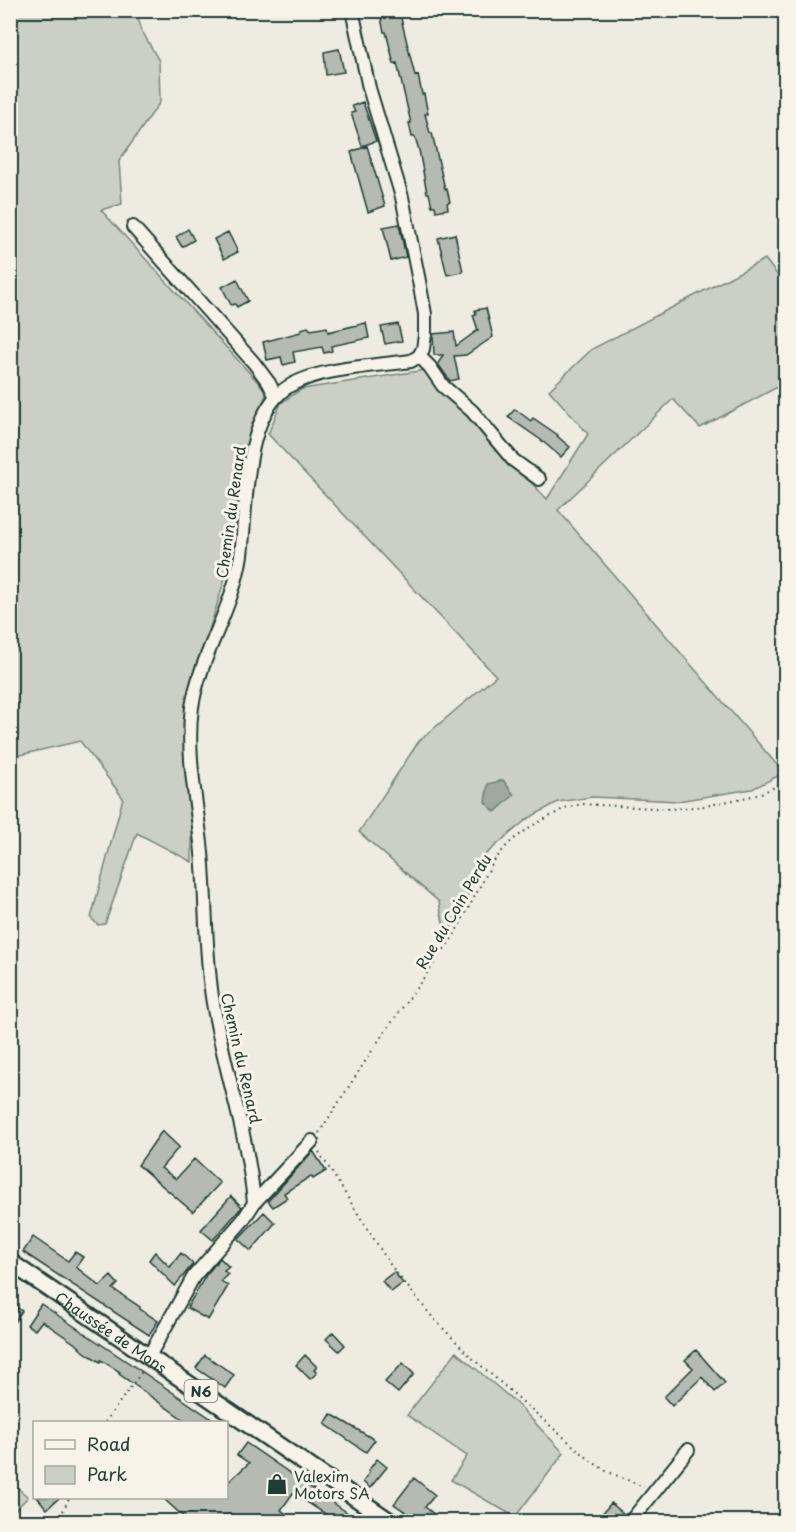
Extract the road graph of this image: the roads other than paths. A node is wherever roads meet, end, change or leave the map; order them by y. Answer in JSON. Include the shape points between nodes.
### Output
{"nodes":[{"id":1,"x":352,"y":10,"type":"edge"},
{"id":2,"x":133,"y":227,"type":"dead end"},
{"id":3,"x":419,"y":356,"type":"junction"},
{"id":4,"x":276,"y":397,"type":"junction"},
{"id":5,"x":538,"y":479,"type":"dead end"},
{"id":6,"x":312,"y":1141,"type":"road end"},
{"id":7,"x":254,"y":1203,"type":"junction"},
{"id":8,"x":10,"y":1262,"type":"edge"},
{"id":9,"x":150,"y":1357,"type":"junction"},
{"id":10,"x":688,"y":1450,"type":"dead end"},
{"id":11,"x":390,"y":1521,"type":"edge"},
{"id":12,"x":630,"y":1521,"type":"edge"}],
"edges":[{"from":1,"to":3,"type":"street","via":[[369,88],[402,197],[419,281],[425,334]]},
{"from":2,"to":4,"type":"street","via":[[254,363]]},
{"from":3,"to":4,"type":"street","name":"Chemin du Renard","via":[[411,361],[308,377]]},
{"from":3,"to":5,"type":"street","via":[[513,460]]},
{"from":4,"to":7,"type":"street","name":"Chemin du Renard","via":[[257,434],[241,557],[233,592],[198,683],[191,741],[213,1001],[248,1153]]},
{"from":6,"to":7,"type":"street"},
{"from":7,"to":9,"type":"street","via":[[194,1276]]},
{"from":8,"to":9,"type":"main road","name":"Chaussée de Mons","number":"N6"},
{"from":9,"to":11,"type":"main road","name":"Chaussée de Mons","number":"N6"},
{"from":10,"to":12,"type":"street"}]}
